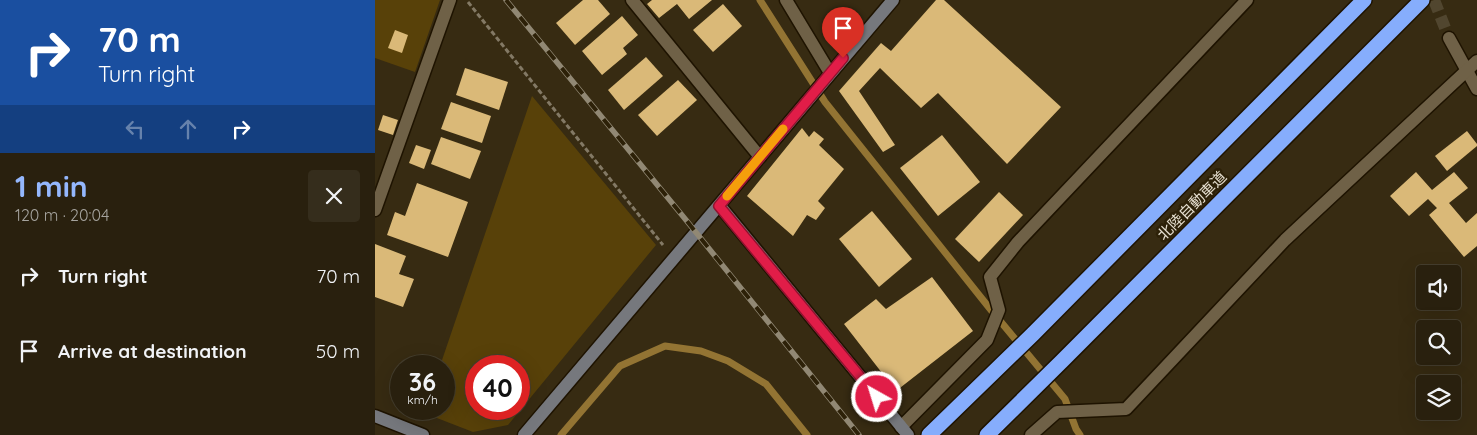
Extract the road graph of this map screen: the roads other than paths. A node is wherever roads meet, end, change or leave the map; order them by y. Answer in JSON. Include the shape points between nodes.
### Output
{"nodes":[{"id":1,"x":449,"y":0,"type":"edge"},
{"id":2,"x":632,"y":0,"type":"edge"},
{"id":3,"x":786,"y":0,"type":"edge"},
{"id":4,"x":893,"y":0,"type":"edge"},
{"id":5,"x":1247,"y":0,"type":"edge"},
{"id":6,"x":1364,"y":0,"type":"edge"},
{"id":7,"x":1422,"y":0,"type":"edge"},
{"id":8,"x":1449,"y":38,"type":"tunnel mouth"},
{"id":9,"x":1477,"y":61,"type":"edge"},
{"id":10,"x":1467,"y":71,"type":"junction"},
{"id":11,"x":830,"y":73,"type":"junction"},
{"id":12,"x":1477,"y":89,"type":"edge"},
{"id":13,"x":760,"y":157,"type":"junction"},
{"id":14,"x":719,"y":206,"type":"junction"},
{"id":15,"x":375,"y":210,"type":"edge"},
{"id":16,"x":375,"y":416,"type":"edge"},
{"id":17,"x":904,"y":431,"type":"edge"},
{"id":18,"x":423,"y":435,"type":"edge"},
{"id":19,"x":524,"y":435,"type":"edge"},
{"id":20,"x":929,"y":435,"type":"edge"},
{"id":21,"x":987,"y":435,"type":"edge"},
{"id":22,"x":1031,"y":435,"type":"edge"}],
"edges":[{"from":1,"to":15,"type":"street"},
{"from":2,"to":13,"type":"street"},
{"from":3,"to":11,"type":"street"},
{"from":4,"to":11,"type":"street"},
{"from":5,"to":17,"type":"street","via":[[1018,242],[990,277],[999,310],[987,340]]},
{"from":6,"to":20,"type":"highway","name":"北陸自動車道"},
{"from":7,"to":21,"type":"highway","name":"北陸自動車道"},
{"from":8,"to":10,"type":"street"},
{"from":9,"to":10,"type":"street"},
{"from":10,"to":12,"type":"street"},
{"from":10,"to":22,"type":"street","via":[[1285,240],[1127,409],[1057,412]]},
{"from":11,"to":13,"type":"street"},
{"from":13,"to":14,"type":"street"},
{"from":14,"to":17,"type":"street"},
{"from":14,"to":19,"type":"street"},
{"from":16,"to":18,"type":"street"}]}
